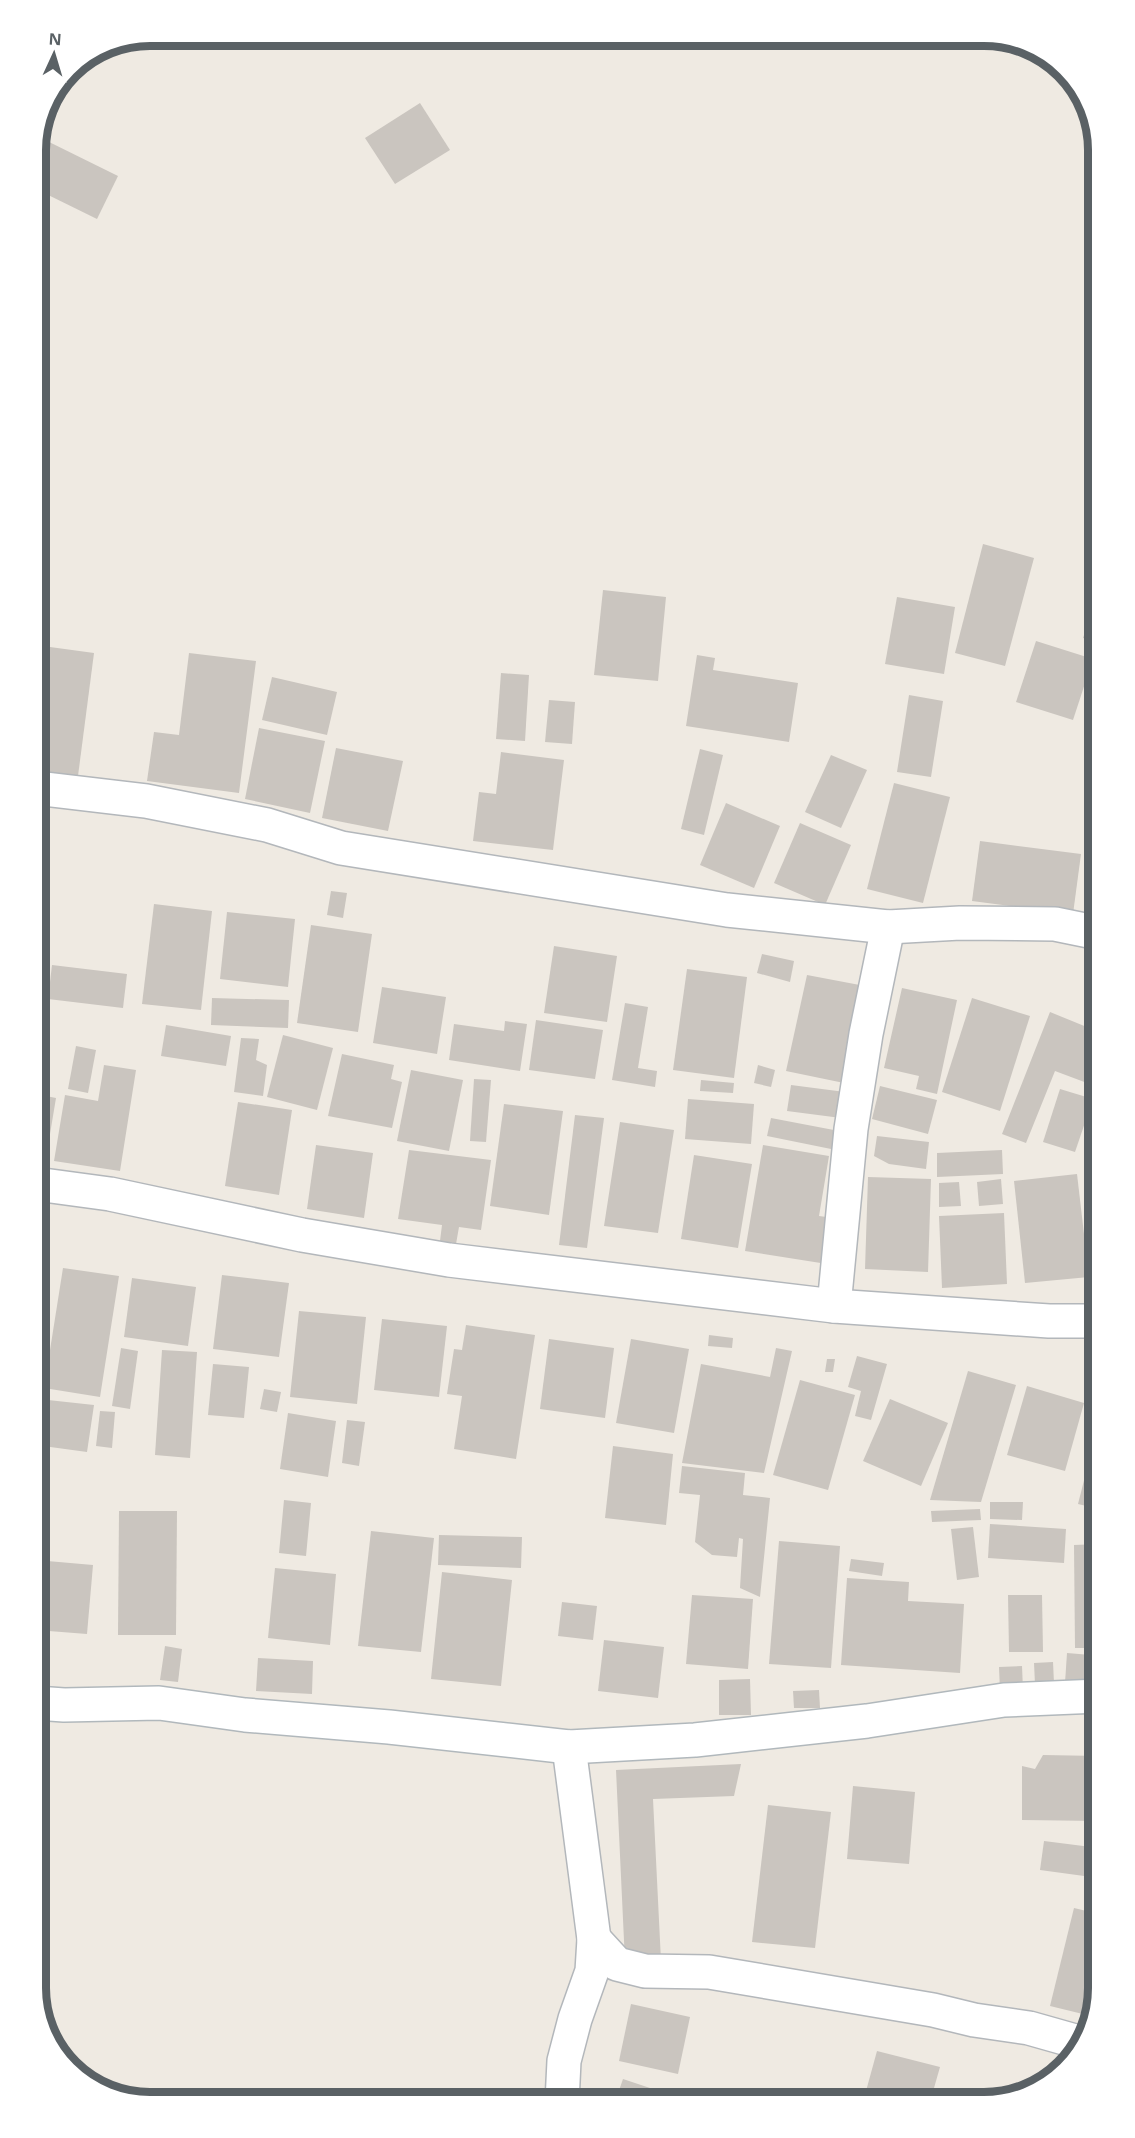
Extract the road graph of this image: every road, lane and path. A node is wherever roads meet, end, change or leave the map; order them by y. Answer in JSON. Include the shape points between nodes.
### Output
{"nodes":[{"id":1,"x":47,"y":789,"type":"edge"},
{"id":2,"x":888,"y":927,"type":"junction"},
{"id":3,"x":1088,"y":931,"type":"edge"},
{"id":4,"x":46,"y":1185,"type":"edge"},
{"id":5,"x":834,"y":1306,"type":"junction"},
{"id":6,"x":1088,"y":1321,"type":"edge"},
{"id":7,"x":1088,"y":1696,"type":"edge"},
{"id":8,"x":46,"y":1703,"type":"edge"},
{"id":9,"x":569,"y":1748,"type":"junction"},
{"id":10,"x":594,"y":1939,"type":"junction"},
{"id":11,"x":1074,"y":2041,"type":"edge"},
{"id":12,"x":563,"y":2091,"type":"edge"}],
"edges":[{"from":1,"to":2,"type":"street","via":[[146,801],[267,825],[341,848],[625,895]]},
{"from":2,"to":3,"type":"street","via":[[1055,924]]},
{"from":2,"to":5,"type":"street","via":[[851,1129]]},
{"from":4,"to":5,"type":"street","via":[[110,1194],[302,1235],[449,1260]]},
{"from":5,"to":6,"type":"street"},
{"from":7,"to":9,"type":"street","via":[[1004,1700],[867,1721],[695,1740]]},
{"from":8,"to":9,"type":"street","via":[[159,1703]]},
{"from":9,"to":10,"type":"street"},
{"from":10,"to":11,"type":"street","via":[[616,1964],[645,1971],[720,1974],[1029,2028]]},
{"from":10,"to":12,"type":"street","via":[[592,1971],[564,2061]]}]}
